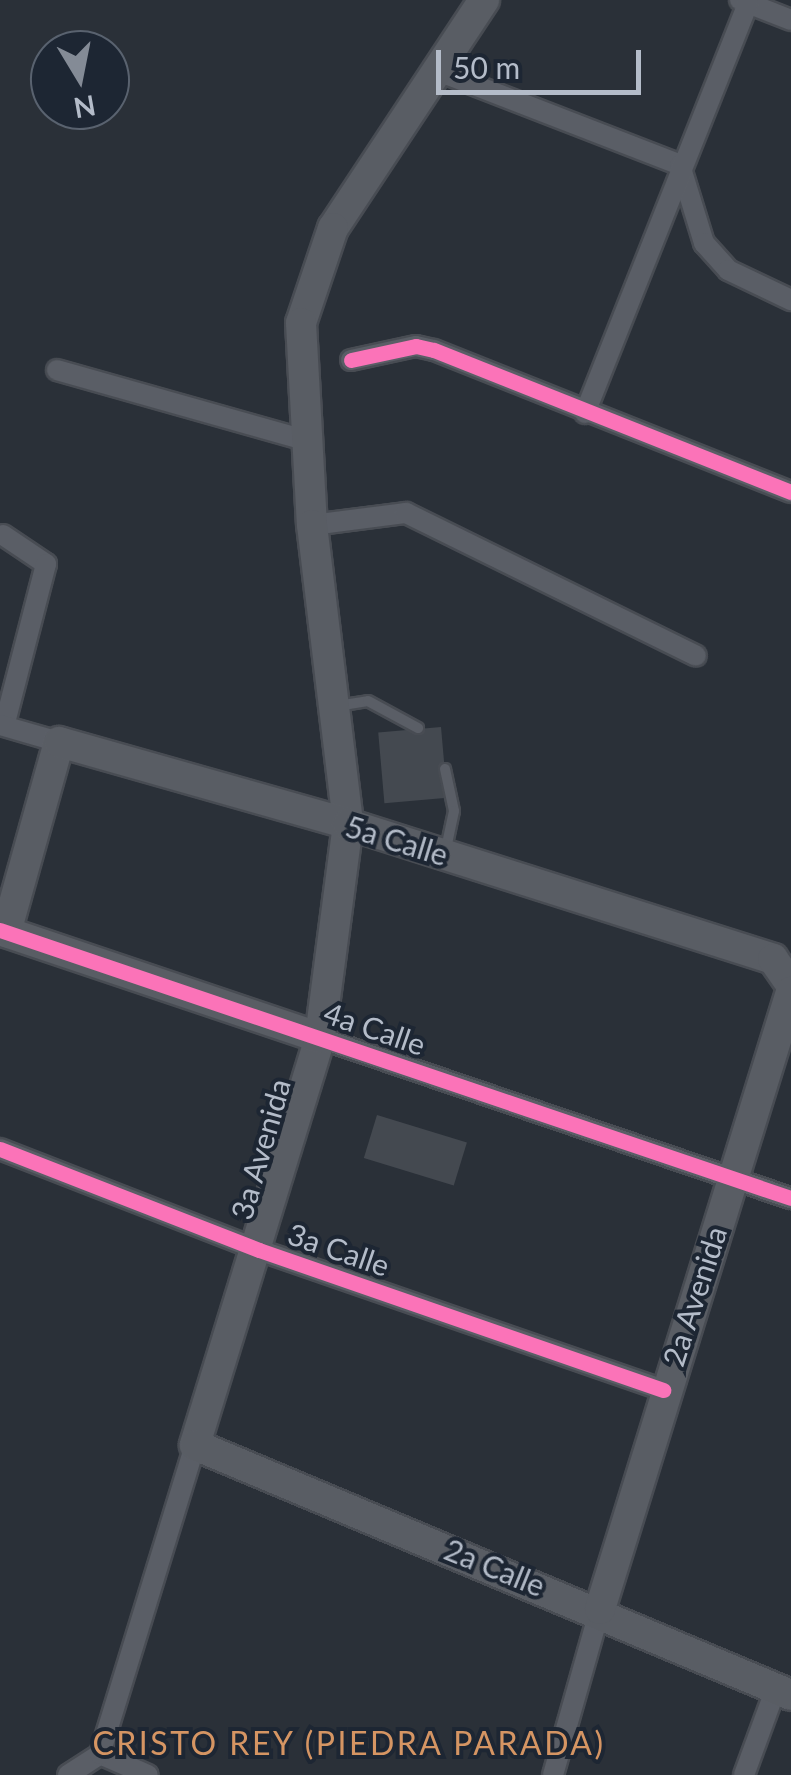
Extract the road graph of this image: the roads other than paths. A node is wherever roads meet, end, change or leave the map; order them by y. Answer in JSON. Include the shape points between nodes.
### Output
{"nodes":[{"id":1,"x":484,"y":0,"type":"edge"},
{"id":2,"x":744,"y":2,"type":"edge"},
{"id":3,"x":791,"y":20,"type":"edge"},
{"id":4,"x":433,"y":69,"type":"junction"},
{"id":5,"x":680,"y":165,"type":"junction"},
{"id":6,"x":791,"y":300,"type":"edge"},
{"id":7,"x":351,"y":360,"type":"dead end"},
{"id":8,"x":57,"y":370,"type":"dead end"},
{"id":9,"x":586,"y":413,"type":"junction"},
{"id":10,"x":304,"y":440,"type":"junction"},
{"id":11,"x":791,"y":492,"type":"edge"},
{"id":12,"x":312,"y":526,"type":"junction"},
{"id":13,"x":3,"y":535,"type":"dead end"},
{"id":14,"x":696,"y":656,"type":"dead end"},
{"id":15,"x":337,"y":706,"type":"junction"},
{"id":16,"x":2,"y":726,"type":"edge"},
{"id":17,"x":418,"y":728,"type":"dead end"},
{"id":18,"x":59,"y":742,"type":"junction"},
{"id":19,"x":445,"y":770,"type":"dead end"},
{"id":20,"x":348,"y":824,"type":"junction"},
{"id":21,"x":444,"y":855,"type":"junction"},
{"id":22,"x":2,"y":938,"type":"edge"},
{"id":23,"x":790,"y":983,"type":"edge"},
{"id":24,"x":320,"y":1038,"type":"junction"},
{"id":25,"x":783,"y":1049,"type":"edge"},
{"id":26,"x":0,"y":1149,"type":"edge"},
{"id":27,"x":731,"y":1179,"type":"junction"},
{"id":28,"x":791,"y":1198,"type":"edge"},
{"id":29,"x":259,"y":1250,"type":"junction"},
{"id":30,"x":663,"y":1390,"type":"junction"},
{"id":31,"x":195,"y":1445,"type":"junction"},
{"id":32,"x":600,"y":1610,"type":"junction"},
{"id":33,"x":784,"y":1692,"type":"edge"},
{"id":34,"x":100,"y":1754,"type":"junction"},
{"id":35,"x":68,"y":1775,"type":"edge"},
{"id":36,"x":115,"y":1775,"type":"edge"},
{"id":37,"x":148,"y":1775,"type":"edge"},
{"id":38,"x":553,"y":1775,"type":"edge"},
{"id":39,"x":744,"y":1775,"type":"edge"}],
"edges":[{"from":1,"to":4,"type":"main road","name":"3a Avenida"},
{"from":2,"to":3,"type":"street"},
{"from":2,"to":5,"type":"street"},
{"from":4,"to":5,"type":"street"},
{"from":4,"to":10,"type":"main road","name":"3a Avenida","via":[[317,264],[301,324]]},
{"from":5,"to":6,"type":"street","via":[[704,242],[728,270]]},
{"from":5,"to":9,"type":"street"},
{"from":7,"to":9,"type":"street","via":[[416,346],[434,350]]},
{"from":8,"to":10,"type":"street"},
{"from":9,"to":11,"type":"street"},
{"from":10,"to":12,"type":"main road","name":"3a Avenida"},
{"from":12,"to":14,"type":"street","via":[[406,513]]},
{"from":12,"to":15,"type":"main road","name":"3a Avenida"},
{"from":13,"to":16,"type":"street","via":[[46,564]]},
{"from":15,"to":17,"type":"lane","via":[[368,701]]},
{"from":15,"to":20,"type":"main road","name":"3a Avenida"},
{"from":16,"to":18,"type":"street","name":"5a Calle"},
{"from":18,"to":20,"type":"main road","name":"5a Calle"},
{"from":18,"to":22,"type":"main road"},
{"from":19,"to":21,"type":"lane","via":[[454,811]]},
{"from":20,"to":21,"type":"main road","name":"5a Calle"},
{"from":20,"to":24,"type":"main road","name":"3a Avenida"},
{"from":21,"to":23,"type":"main road","name":"5a Calle","via":[[773,959]]},
{"from":22,"to":24,"type":"main road","name":"4a Calle"},
{"from":23,"to":25,"type":"main road","name":"2a Avenida"},
{"from":24,"to":27,"type":"street","name":"4a Calle"},
{"from":24,"to":29,"type":"main road","name":"3a Avenida"},
{"from":25,"to":27,"type":"main road","name":"2a Avenida"},
{"from":26,"to":29,"type":"street","name":"3a Calle"},
{"from":27,"to":28,"type":"street","name":"4a Calle"},
{"from":27,"to":30,"type":"main road","name":"2a Avenida"},
{"from":29,"to":30,"type":"street","name":"3a Calle"},
{"from":29,"to":31,"type":"main road","name":"3a Avenida"},
{"from":30,"to":32,"type":"main road","name":"2a Avenida"},
{"from":31,"to":32,"type":"main road","name":"2a Calle"},
{"from":31,"to":34,"type":"street","name":"3a Avenida"},
{"from":32,"to":33,"type":"main road","name":"2a Calle"},
{"from":32,"to":38,"type":"street","name":"2a Avenida"},
{"from":33,"to":39,"type":"street"},
{"from":34,"to":35,"type":"street"},
{"from":34,"to":36,"type":"street"},
{"from":34,"to":37,"type":"street"}]}
